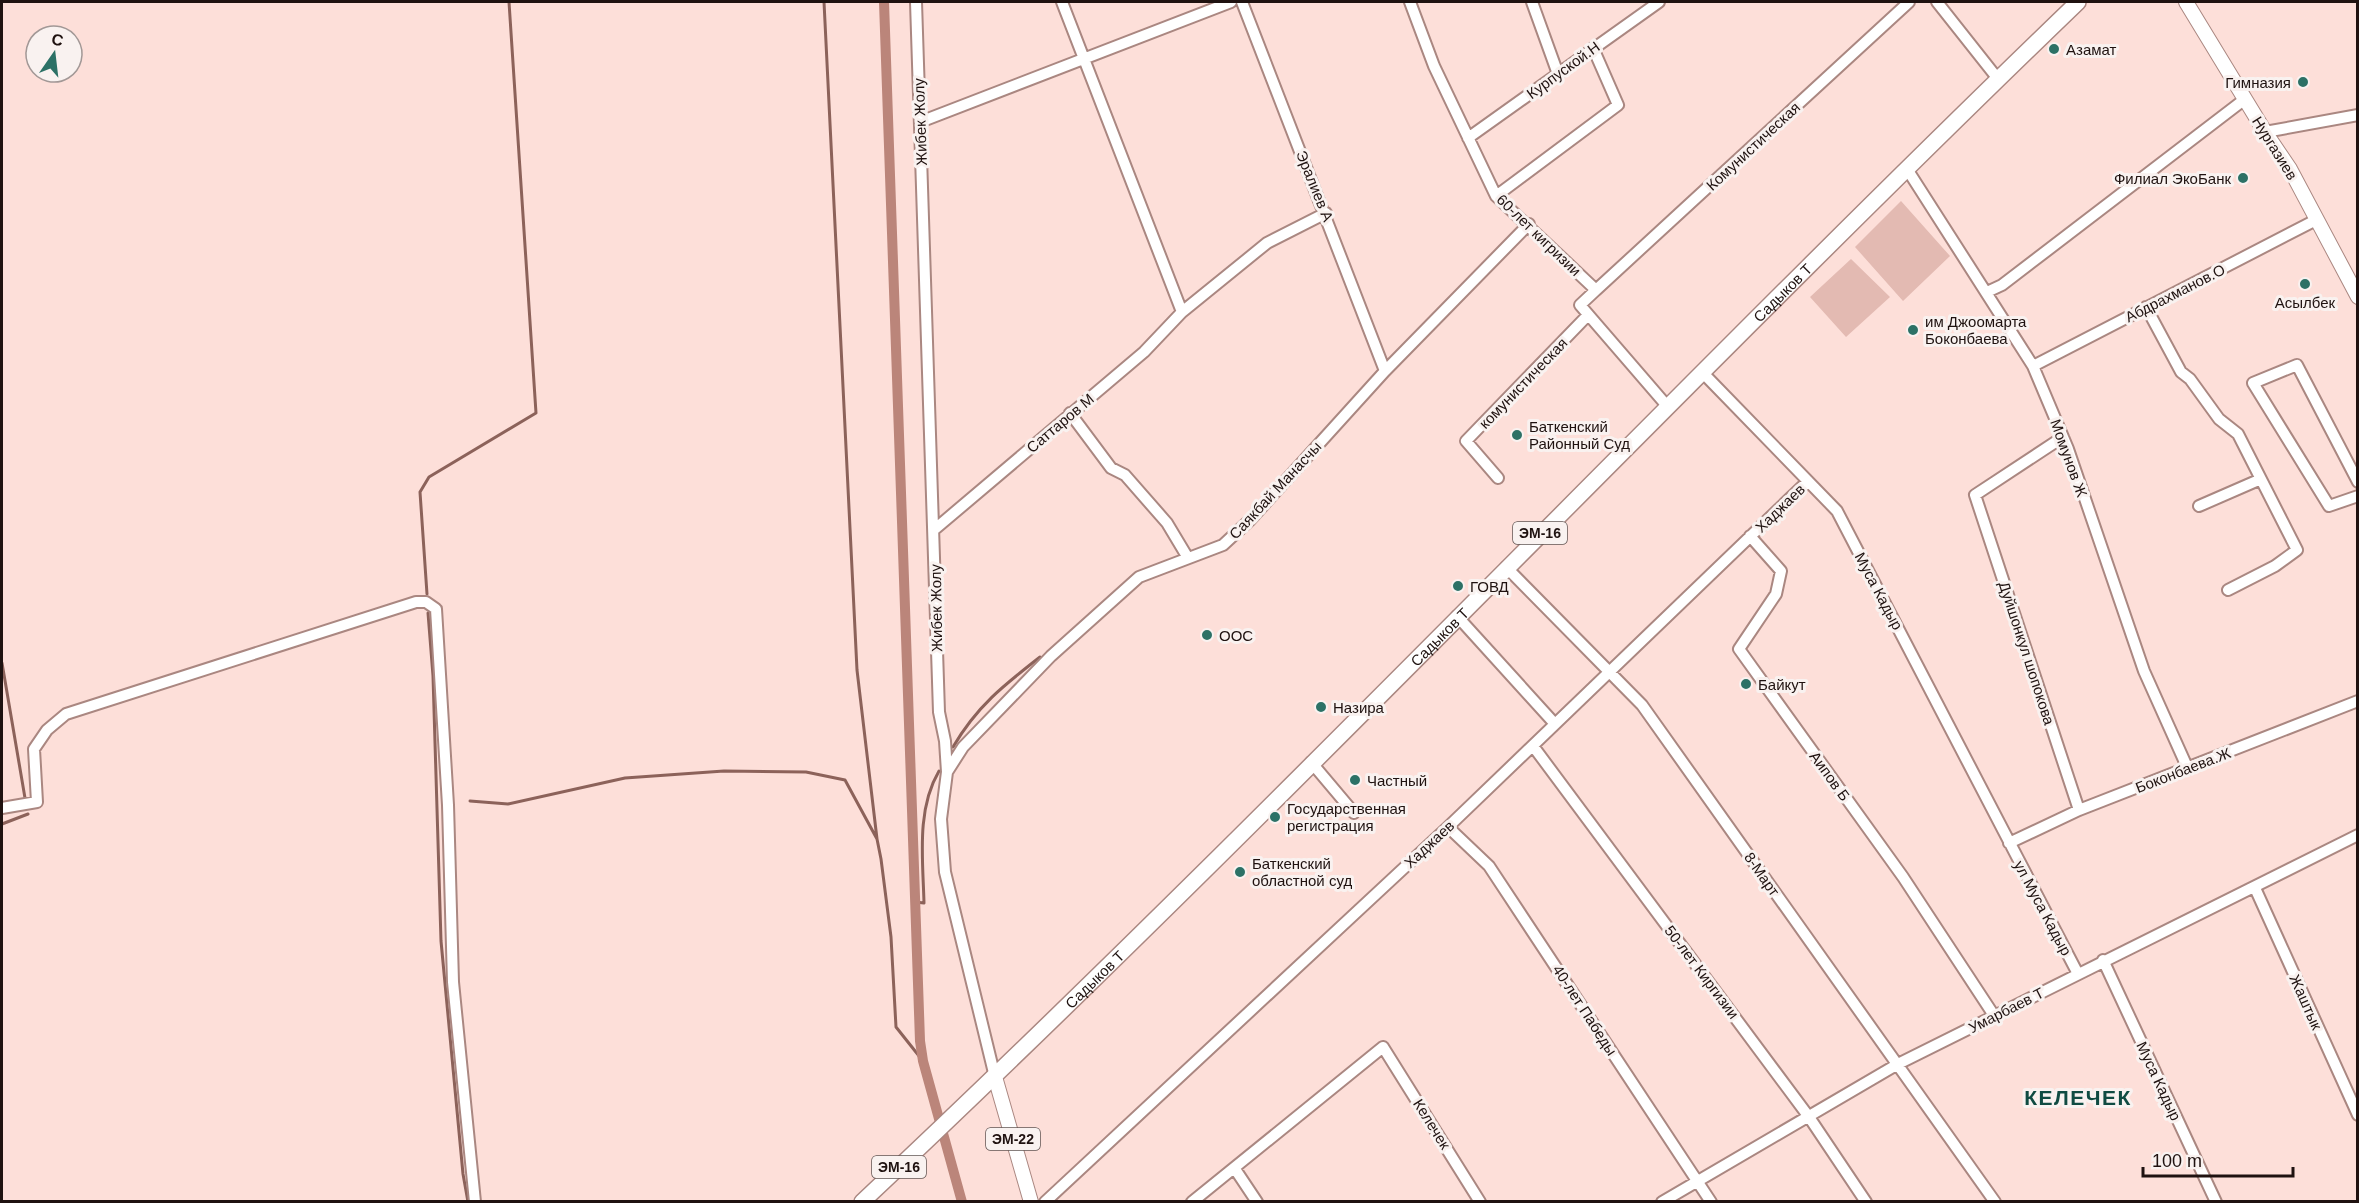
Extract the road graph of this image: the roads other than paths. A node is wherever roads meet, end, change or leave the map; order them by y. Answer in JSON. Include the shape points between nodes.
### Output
{"nodes":[{"id":1,"x":916,"y":2,"type":"edge"},
{"id":2,"x":1062,"y":2,"type":"edge"},
{"id":3,"x":1231,"y":2,"type":"edge"},
{"id":4,"x":1242,"y":2,"type":"edge"},
{"id":5,"x":1410,"y":2,"type":"edge"},
{"id":6,"x":1532,"y":2,"type":"edge"},
{"id":7,"x":1634,"y":2,"type":"edge"},
{"id":8,"x":1659,"y":2,"type":"edge"},
{"id":9,"x":1909,"y":2,"type":"edge"},
{"id":10,"x":1937,"y":2,"type":"edge"},
{"id":11,"x":2078,"y":2,"type":"edge"},
{"id":12,"x":2186,"y":2,"type":"edge"},
{"id":13,"x":1638,"y":14,"type":"junction"},
{"id":14,"x":1593,"y":48,"type":"junction"},
{"id":15,"x":1085,"y":59,"type":"junction"},
{"id":16,"x":1558,"y":74,"type":"junction"},
{"id":17,"x":1998,"y":79,"type":"junction"},
{"id":18,"x":2245,"y":99,"type":"junction"},
{"id":19,"x":2358,"y":115,"type":"edge"},
{"id":20,"x":920,"y":122,"type":"junction"},
{"id":21,"x":2265,"y":132,"type":"junction"},
{"id":22,"x":1468,"y":138,"type":"junction"},
{"id":23,"x":1907,"y":169,"type":"junction"},
{"id":24,"x":1496,"y":196,"type":"junction"},
{"id":25,"x":1326,"y":213,"type":"junction"},
{"id":26,"x":2316,"y":220,"type":"junction"},
{"id":27,"x":1529,"y":224,"type":"junction"},
{"id":28,"x":1596,"y":290,"type":"junction"},
{"id":29,"x":1987,"y":292,"type":"junction"},
{"id":30,"x":2358,"y":297,"type":"edge"},
{"id":31,"x":2146,"y":307,"type":"junction"},
{"id":32,"x":1182,"y":312,"type":"junction"},
{"id":33,"x":1588,"y":315,"type":"junction"},
{"id":34,"x":2033,"y":366,"type":"junction"},
{"id":35,"x":1385,"y":371,"type":"junction"},
{"id":36,"x":1703,"y":373,"type":"junction"},
{"id":37,"x":1668,"y":407,"type":"junction"},
{"id":38,"x":1070,"y":413,"type":"junction"},
{"id":39,"x":2063,"y":437,"type":"junction"},
{"id":40,"x":1498,"y":478,"type":"dead end"},
{"id":41,"x":2261,"y":479,"type":"junction"},
{"id":42,"x":1808,"y":481,"type":"junction"},
{"id":43,"x":2358,"y":482,"type":"edge"},
{"id":44,"x":2357,"y":497,"type":"edge"},
{"id":45,"x":2199,"y":506,"type":"dead end"},
{"id":46,"x":934,"y":530,"type":"junction"},
{"id":47,"x":1750,"y":536,"type":"junction"},
{"id":48,"x":1188,"y":558,"type":"junction"},
{"id":49,"x":1506,"y":567,"type":"junction"},
{"id":50,"x":2228,"y":590,"type":"dead end"},
{"id":51,"x":1457,"y":616,"type":"junction"},
{"id":52,"x":1610,"y":672,"type":"junction"},
{"id":53,"x":2358,"y":701,"type":"edge"},
{"id":54,"x":1555,"y":724,"type":"junction"},
{"id":55,"x":1533,"y":746,"type":"junction"},
{"id":56,"x":1311,"y":762,"type":"junction"},
{"id":57,"x":2188,"y":768,"type":"junction"},
{"id":58,"x":946,"y":772,"type":"junction"},
{"id":59,"x":2,"y":808,"type":"edge"},
{"id":60,"x":2079,"y":810,"type":"junction"},
{"id":61,"x":1354,"y":813,"type":"dead end"},
{"id":62,"x":1448,"y":827,"type":"junction"},
{"id":63,"x":2358,"y":835,"type":"edge"},
{"id":64,"x":2009,"y":843,"type":"junction"},
{"id":65,"x":2255,"y":888,"type":"junction"},
{"id":66,"x":2103,"y":960,"type":"junction"},
{"id":67,"x":2077,"y":972,"type":"junction"},
{"id":68,"x":1995,"y":1017,"type":"junction"},
{"id":69,"x":1898,"y":1064,"type":"junction"},
{"id":70,"x":1000,"y":1073,"type":"junction"},
{"id":71,"x":2358,"y":1115,"type":"edge"},
{"id":72,"x":1809,"y":1117,"type":"junction"},
{"id":73,"x":1235,"y":1169,"type":"junction"},
{"id":74,"x":1698,"y":1181,"type":"junction"},
{"id":75,"x":475,"y":1202,"type":"edge"},
{"id":76,"x":862,"y":1202,"type":"edge"},
{"id":77,"x":1031,"y":1202,"type":"edge"},
{"id":78,"x":1045,"y":1202,"type":"edge"},
{"id":79,"x":1192,"y":1202,"type":"edge"},
{"id":80,"x":1257,"y":1202,"type":"edge"},
{"id":81,"x":1480,"y":1202,"type":"edge"},
{"id":82,"x":1662,"y":1202,"type":"edge"},
{"id":83,"x":1712,"y":1202,"type":"edge"},
{"id":84,"x":1866,"y":1202,"type":"edge"},
{"id":85,"x":1995,"y":1202,"type":"edge"},
{"id":86,"x":2216,"y":1202,"type":"edge"}],
"edges":[{"from":1,"to":20,"type":"street","name":"Жибек Жолу"},
{"from":2,"to":15,"type":"street"},
{"from":3,"to":15,"type":"street"},
{"from":4,"to":25,"type":"street","name":"Эралиев А"},
{"from":5,"to":22,"type":"street","name":"60-лет кигризии","via":[[1434,66]]},
{"from":6,"to":16,"type":"street"},
{"from":7,"to":13,"type":"street"},
{"from":8,"to":13,"type":"street","name":"Курпуской.Н"},
{"from":9,"to":28,"type":"street","name":"Комунистическая"},
{"from":10,"to":17,"type":"street"},
{"from":11,"to":17,"type":"highway","name":"Садыков Т","number":"ЭМ-16"},
{"from":12,"to":18,"type":"main road","name":"Нургазиев"},
{"from":13,"to":14,"type":"street","name":"Курпуской.Н"},
{"from":14,"to":16,"type":"street","name":"Курпуской.Н"},
{"from":14,"to":24,"type":"street","via":[[1618,105]]},
{"from":15,"to":20,"type":"street"},
{"from":15,"to":32,"type":"street"},
{"from":16,"to":22,"type":"street","name":"Курпуской.Н"},
{"from":17,"to":23,"type":"highway","name":"Садыков Т","number":"ЭМ-16"},
{"from":18,"to":21,"type":"main road","name":"Нургазиев"},
{"from":18,"to":29,"type":"street","via":[[2092,218]]},
{"from":19,"to":21,"type":"street"},
{"from":20,"to":46,"type":"street","name":"Жибек Жолу"},
{"from":21,"to":26,"type":"main road","name":"Нургазиев","via":[[2290,169]]},
{"from":22,"to":24,"type":"street","name":"60-лет кигризии"},
{"from":23,"to":29,"type":"street","name":"Момунов Ж"},
{"from":23,"to":36,"type":"highway","name":"Садыков Т","number":"ЭМ-16"},
{"from":24,"to":27,"type":"street","name":"60-лет кигризии"},
{"from":25,"to":32,"type":"street","name":"Саттаров М","via":[[1267,243]]},
{"from":25,"to":35,"type":"street","name":"Эралиев А"},
{"from":26,"to":30,"type":"main road","name":"Нургазиев"},
{"from":26,"to":31,"type":"street","name":"Абдрахманов.О"},
{"from":27,"to":28,"type":"street","name":"60-лет кигризии"},
{"from":27,"to":35,"type":"street","name":"Саякбай Манасчы"},
{"from":28,"to":33,"type":"street","via":[[1580,305]]},
{"from":29,"to":34,"type":"street","name":"Момунов Ж"},
{"from":31,"to":34,"type":"street","name":"Абдрахманов.О"},
{"from":31,"to":41,"type":"street","via":[[2181,372],[2218,420],[2238,434]]},
{"from":32,"to":38,"type":"street","name":"Саттаров М","via":[[1144,352]]},
{"from":33,"to":37,"type":"street"},
{"from":33,"to":40,"type":"street","name":"комунистическая","via":[[1466,441]]},
{"from":34,"to":39,"type":"street","name":"Момунов Ж"},
{"from":35,"to":48,"type":"street","name":"Саякбай Манасчы","via":[[1250,520],[1223,545]]},
{"from":36,"to":37,"type":"highway","name":"Садыков Т","number":"ЭМ-16"},
{"from":36,"to":42,"type":"street","name":"Муса Кадыр"},
{"from":37,"to":49,"type":"highway","name":"Садыков Т","number":"ЭМ-16"},
{"from":38,"to":46,"type":"street","name":"Саттаров М"},
{"from":38,"to":48,"type":"street","via":[[1111,468],[1125,475],[1167,523]]},
{"from":39,"to":57,"type":"street","name":"Момунов Ж","via":[[2144,671]]},
{"from":39,"to":60,"type":"street","name":"Дуйшонкул шопокова","via":[[1975,495]]},
{"from":41,"to":45,"type":"street"},
{"from":41,"to":50,"type":"street","via":[[2297,550],[2276,566]]},
{"from":42,"to":47,"type":"street","name":"Хаджаев"},
{"from":42,"to":64,"type":"street","name":"Муса Кадыр","via":[[1837,511]]},
{"from":43,"to":44,"type":"street","via":[[2297,364],[2253,382],[2329,506]]},
{"from":46,"to":58,"type":"street","name":"Жибек Жолу","via":[[939,712]]},
{"from":47,"to":52,"type":"street","name":"Хаджаев"},
{"from":47,"to":68,"type":"street","name":"Аипов Б","via":[[1782,572],[1776,594],[1739,649],[1902,877]]},
{"from":48,"to":58,"type":"street","name":"Саякбай Манасчы","via":[[1139,577],[1051,656],[963,747]]},
{"from":49,"to":51,"type":"highway","name":"Садыков Т","number":"ЭМ-16"},
{"from":49,"to":52,"type":"street","name":"8-Март"},
{"from":51,"to":54,"type":"street"},
{"from":51,"to":56,"type":"highway","name":"Садыков Т","number":"ЭМ-16"},
{"from":52,"to":54,"type":"street","name":"Хаджаев"},
{"from":52,"to":69,"type":"street","name":"8-Март","via":[[1642,705]]},
{"from":53,"to":57,"type":"street","name":"Боконбаева.Ж"},
{"from":54,"to":55,"type":"street","name":"Хаджаев"},
{"from":55,"to":62,"type":"street","name":"Хаджаев"},
{"from":55,"to":72,"type":"street","name":"50-лет Киргизии"},
{"from":56,"to":61,"type":"street"},
{"from":56,"to":70,"type":"highway","name":"Садыков Т","number":"ЭМ-16"},
{"from":57,"to":60,"type":"street","name":"Боконбаева.Ж"},
{"from":58,"to":70,"type":"street","name":"Жибек Жолу","via":[[941,819],[945,872]]},
{"from":59,"to":75,"type":"street","via":[[37,802],[34,749],[47,729],[66,714],[416,602],[426,602],[436,609],[448,805],[453,982]]},
{"from":60,"to":64,"type":"street","name":"Боконбаева.Ж"},
{"from":62,"to":74,"type":"street","name":"40-лет Пабеды","via":[[1489,866]]},
{"from":62,"to":78,"type":"street","name":"Хаджаев"},
{"from":63,"to":65,"type":"street","name":"Умарбаев Т"},
{"from":64,"to":67,"type":"street","name":"ул Муса Кадыр"},
{"from":65,"to":66,"type":"street","name":"Умарбаев Т"},
{"from":65,"to":71,"type":"street","name":"Жаштык"},
{"from":66,"to":67,"type":"street","name":"Умарбаев Т"},
{"from":66,"to":86,"type":"street","name":"Муса Кадыр"},
{"from":67,"to":68,"type":"street","name":"Умарбаев Т"},
{"from":68,"to":69,"type":"street","name":"Умарбаев Т"},
{"from":69,"to":72,"type":"street","name":"Умарбаев Т"},
{"from":69,"to":85,"type":"street","name":"8-Март"},
{"from":70,"to":76,"type":"highway","number":"ЭМ-16"},
{"from":70,"to":77,"type":"main road","name":"Жибек Жолу","number":"ЭМ-22"},
{"from":72,"to":74,"type":"street","name":"Умарбаев Т"},
{"from":72,"to":84,"type":"street","name":"50-лет Киргизии"},
{"from":73,"to":79,"type":"street"},
{"from":73,"to":80,"type":"street"},
{"from":73,"to":81,"type":"street","name":"Келечек","via":[[1383,1047]]},
{"from":74,"to":82,"type":"street","name":"Умарбаев Т"},
{"from":74,"to":83,"type":"street","name":"40-лет Пабеды"}]}
